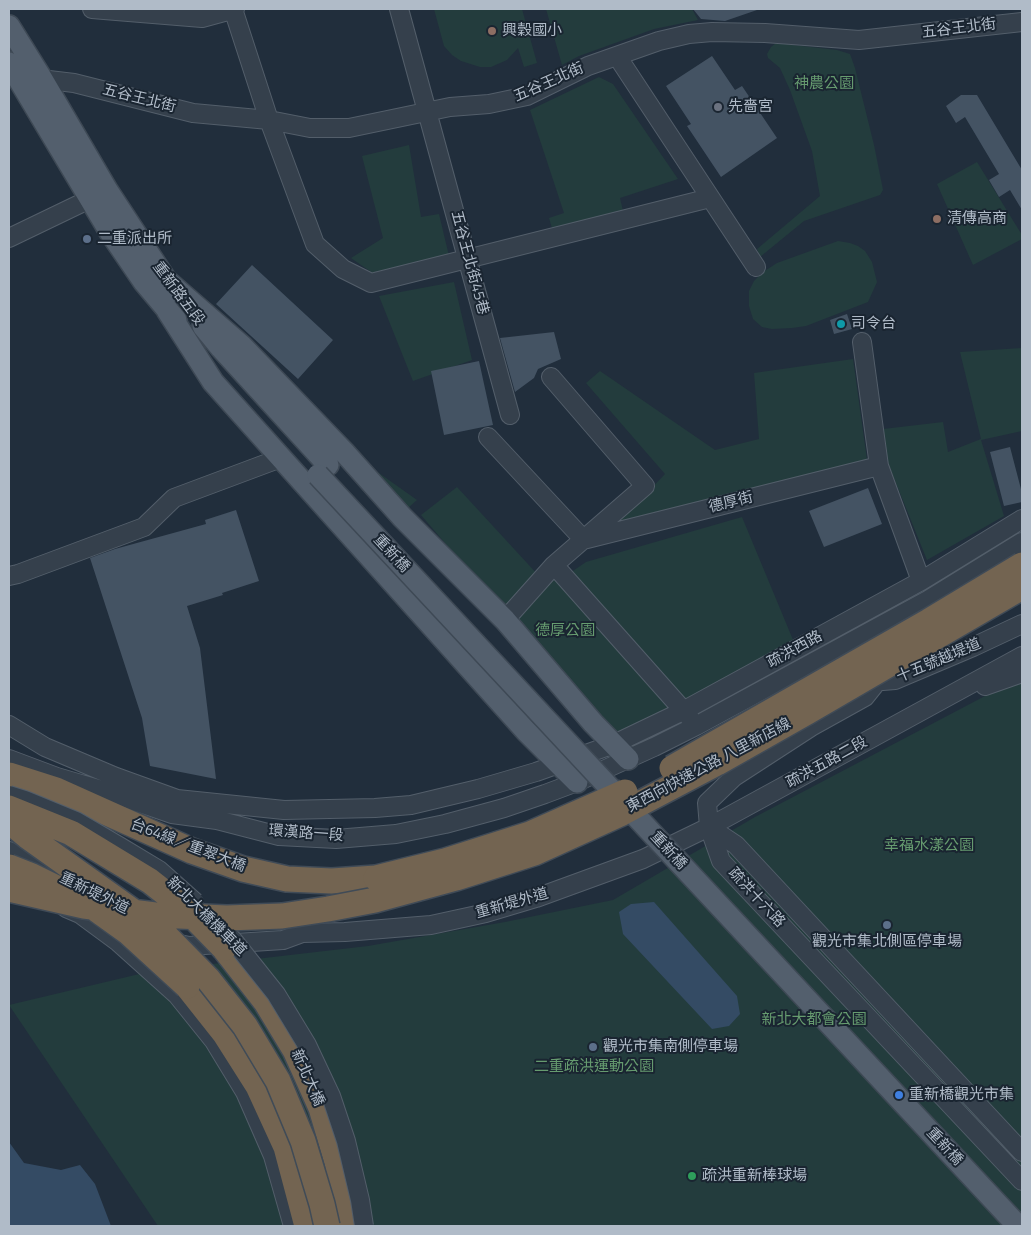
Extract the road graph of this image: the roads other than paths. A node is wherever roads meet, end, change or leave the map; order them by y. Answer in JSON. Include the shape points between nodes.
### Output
{"nodes":[{"id":1,"x":92,"y":9,"type":"edge"},
{"id":2,"x":234,"y":9,"type":"edge"},
{"id":3,"x":399,"y":9,"type":"edge"},
{"id":4,"x":1022,"y":22,"type":"edge"},
{"id":5,"x":9,"y":26,"type":"edge"},
{"id":6,"x":617,"y":56,"type":"junction"},
{"id":7,"x":12,"y":72,"type":"edge"},
{"id":8,"x":42,"y":79,"type":"junction"},
{"id":9,"x":427,"y":112,"type":"junction"},
{"id":10,"x":270,"y":120,"type":"junction"},
{"id":11,"x":710,"y":198,"type":"junction"},
{"id":12,"x":90,"y":199,"type":"junction"},
{"id":13,"x":9,"y":238,"type":"edge"},
{"id":14,"x":468,"y":259,"type":"junction"},
{"id":15,"x":756,"y":267,"type":"dead end"},
{"id":16,"x":166,"y":280,"type":"junction"},
{"id":17,"x":167,"y":310,"type":"junction"},
{"id":18,"x":862,"y":342,"type":"dead end"},
{"id":19,"x":551,"y":377,"type":"dead end"},
{"id":20,"x":510,"y":415,"type":"dead end"},
{"id":21,"x":488,"y":437,"type":"dead end"},
{"id":22,"x":281,"y":458,"type":"junction"},
{"id":23,"x":879,"y":466,"type":"junction"},
{"id":24,"x":323,"y":470,"type":"junction"},
{"id":25,"x":1022,"y":519,"type":"edge"},
{"id":26,"x":584,"y":540,"type":"junction"},
{"id":27,"x":1022,"y":542,"type":"edge"},
{"id":28,"x":554,"y":565,"type":"junction"},
{"id":29,"x":1022,"y":565,"type":"edge"},
{"id":30,"x":9,"y":576,"type":"edge"},
{"id":31,"x":921,"y":581,"type":"junction"},
{"id":32,"x":1022,"y":581,"type":"edge"},
{"id":33,"x":1022,"y":587,"type":"edge"},
{"id":34,"x":505,"y":620,"type":"junction"},
{"id":35,"x":1022,"y":624,"type":"edge"},
{"id":36,"x":1022,"y":656,"type":"edge"},
{"id":37,"x":1022,"y":673,"type":"edge"},
{"id":38,"x":875,"y":683,"type":"junction"},
{"id":39,"x":944,"y":699,"type":"junction"},
{"id":40,"x":683,"y":711,"type":"junction"},
{"id":41,"x":9,"y":725,"type":"edge"},
{"id":42,"x":696,"y":726,"type":"junction"},
{"id":43,"x":654,"y":747,"type":"junction"},
{"id":44,"x":621,"y":752,"type":"junction"},
{"id":45,"x":9,"y":758,"type":"edge"},
{"id":46,"x":559,"y":764,"type":"junction"},
{"id":47,"x":9,"y":775,"type":"edge"},
{"id":48,"x":576,"y":782,"type":"junction"},
{"id":49,"x":9,"y":795,"type":"edge"},
{"id":50,"x":9,"y":808,"type":"edge"},
{"id":51,"x":9,"y":821,"type":"edge"},
{"id":52,"x":9,"y":827,"type":"edge"},
{"id":53,"x":710,"y":827,"type":"junction"},
{"id":54,"x":9,"y":851,"type":"edge"},
{"id":55,"x":9,"y":867,"type":"edge"},
{"id":56,"x":9,"y":876,"type":"edge"},
{"id":57,"x":9,"y":882,"type":"edge"},
{"id":58,"x":9,"y":889,"type":"edge"},
{"id":59,"x":376,"y":889,"type":"junction"},
{"id":60,"x":302,"y":933,"type":"junction"},
{"id":61,"x":1022,"y":1152,"type":"edge"},
{"id":62,"x":1022,"y":1181,"type":"edge"},
{"id":63,"x":1022,"y":1212,"type":"edge"},
{"id":64,"x":293,"y":1226,"type":"edge"},
{"id":65,"x":308,"y":1226,"type":"edge"},
{"id":66,"x":320,"y":1226,"type":"edge"},
{"id":67,"x":327,"y":1226,"type":"edge"},
{"id":68,"x":350,"y":1226,"type":"edge"},
{"id":69,"x":364,"y":1226,"type":"edge"},
{"id":70,"x":1018,"y":1226,"type":"edge"}],
"edges":[{"from":1,"to":2,"type":"street","via":[[202,18]]},
{"from":2,"to":10,"type":"street"},
{"from":3,"to":9,"type":"street","name":"五谷王北街45巷"},
{"from":4,"to":6,"type":"street","name":"五谷王北街","via":[[859,40],[703,32],[659,41]]},
{"from":5,"to":8,"type":"main road","name":"重新路五段"},
{"from":6,"to":9,"type":"street","name":"五谷王北街","via":[[578,70],[527,96]]},
{"from":6,"to":11,"type":"street"},
{"from":7,"to":8,"type":"street","name":"五谷王北街"},
{"from":7,"to":12,"type":"main road","name":"重新路五段"},
{"from":8,"to":10,"type":"street","name":"五谷王北街","via":[[74,83],[193,113]]},
{"from":8,"to":16,"type":"main road","name":"重新路五段","via":[[107,190]]},
{"from":9,"to":10,"type":"street","name":"五谷王北街","via":[[341,129],[310,128]]},
{"from":9,"to":14,"type":"street","name":"五谷王北街45巷"},
{"from":10,"to":14,"type":"street","via":[[315,244],[344,269],[371,283]]},
{"from":11,"to":14,"type":"street"},
{"from":11,"to":15,"type":"street"},
{"from":12,"to":13,"type":"street"},
{"from":12,"to":17,"type":"main road","name":"重新路五段"},
{"from":14,"to":20,"type":"street","name":"五谷王北街45巷"},
{"from":16,"to":24,"type":"main road","name":"重新路五段"},
{"from":16,"to":34,"type":"main road","via":[[242,346],[402,517]]},
{"from":17,"to":22,"type":"main road","via":[[213,382]]},
{"from":17,"to":24,"type":"main road","name":"重新路五段","via":[[210,359]]},
{"from":18,"to":23,"type":"street"},
{"from":19,"to":26,"type":"street","via":[[645,486]]},
{"from":21,"to":26,"type":"street"},
{"from":22,"to":30,"type":"street","via":[[174,498],[144,527]]},
{"from":22,"to":46,"type":"main road"},
{"from":23,"to":26,"type":"street","name":"德厚街"},
{"from":23,"to":31,"type":"street"},
{"from":24,"to":63,"type":"main road","name":"重新橋"},
{"from":24,"to":70,"type":"main road","name":"重新橋","bridge":true},
{"from":25,"to":31,"type":"street","name":"疏洪西路"},
{"from":26,"to":28,"type":"street"},
{"from":27,"to":42,"type":"street","name":"疏洪西路","via":[[928,600]]},
{"from":28,"to":34,"type":"street"},
{"from":28,"to":40,"type":"street"},
{"from":29,"to":59,"type":"highway","name":"東西向快速公路 八里新店線","bridge":true,"via":[[693,756],[614,798],[530,834],[445,861]]},
{"from":31,"to":40,"type":"street","name":"疏洪西路"},
{"from":32,"to":38,"type":"street","via":[[896,661]]},
{"from":33,"to":59,"type":"highway","name":"東西向快速公路 八里新店線","bridge":true,"via":[[783,726],[622,813],[534,853],[456,878]]},
{"from":34,"to":44,"type":"main road"},
{"from":35,"to":38,"type":"street","name":"十五號越堤道","via":[[894,680]]},
{"from":36,"to":39,"type":"street","name":"疏洪五路二段"},
{"from":37,"to":39,"type":"street","name":"疏洪五路二段"},
{"from":38,"to":43,"type":"street","via":[[845,679],[829,683],[706,744],[679,750]]},
{"from":38,"to":53,"type":"street","via":[[865,697],[811,727],[734,777],[707,804]]},
{"from":39,"to":53,"type":"street","name":"疏洪五路二段"},
{"from":40,"to":42,"type":"street"},
{"from":40,"to":44,"type":"street","name":"疏洪西路"},
{"from":41,"to":46,"type":"street","name":"環漢路一段","via":[[44,747],[177,800],[284,810],[411,805]]},
{"from":42,"to":43,"type":"street","name":"疏洪西路"},
{"from":43,"to":44,"type":"street","name":"疏洪西路"},
{"from":44,"to":46,"type":"street","name":"疏洪西路"},
{"from":44,"to":48,"type":"street","name":"疏洪西路"},
{"from":45,"to":48,"type":"street","name":"環漢路一段","via":[[57,778],[172,814],[217,820],[279,836],[336,839],[396,834],[445,824],[504,808]]},
{"from":46,"to":48,"type":"main road"},
{"from":47,"to":59,"type":"highway","name":"台64線／重翠大橋","via":[[56,790],[192,851],[243,869]]},
{"from":49,"to":69,"type":"street","name":"新北大橋機車道","bridge":true,"via":[[76,821],[159,870],[234,940],[276,994],[307,1045],[331,1096],[346,1141]]},
{"from":50,"to":68,"type":"highway","name":"新北大橋","bridge":true,"via":[[71,833],[150,881],[188,911],[224,948],[266,1002],[295,1050],[321,1108],[337,1162]]},
{"from":51,"to":67,"type":"highway","bridge":true,"via":[[164,933],[208,979],[239,1018],[278,1081],[303,1141]]},
{"from":52,"to":66,"type":"highway","bridge":true,"via":[[156,934],[208,988],[250,1048],[287,1117],[313,1189]]},
{"from":53,"to":60,"type":"street","name":"重新堤外道","via":[[643,858],[486,913],[431,925]]},
{"from":53,"to":61,"type":"street","name":"疏洪十六路","via":[[736,845]]},
{"from":53,"to":62,"type":"street","name":"疏洪十六路","via":[[721,861]]},
{"from":54,"to":60,"type":"street","name":"重新堤外道","via":[[131,914],[226,925],[284,926]]},
{"from":55,"to":65,"type":"highway","bridge":true,"via":[[88,904],[128,932],[187,986],[225,1034],[258,1086],[286,1147]]},
{"from":56,"to":60,"type":"street","name":"重新堤外道","via":[[127,935],[189,946],[283,940]]},
{"from":57,"to":64,"type":"street","bridge":true,"via":[[80,914],[118,942],[177,995],[214,1040],[245,1092],[274,1156]]},
{"from":58,"to":59,"type":"highway","bridge":true,"via":[[84,906],[155,915],[227,918],[282,916],[328,909]]}]}
